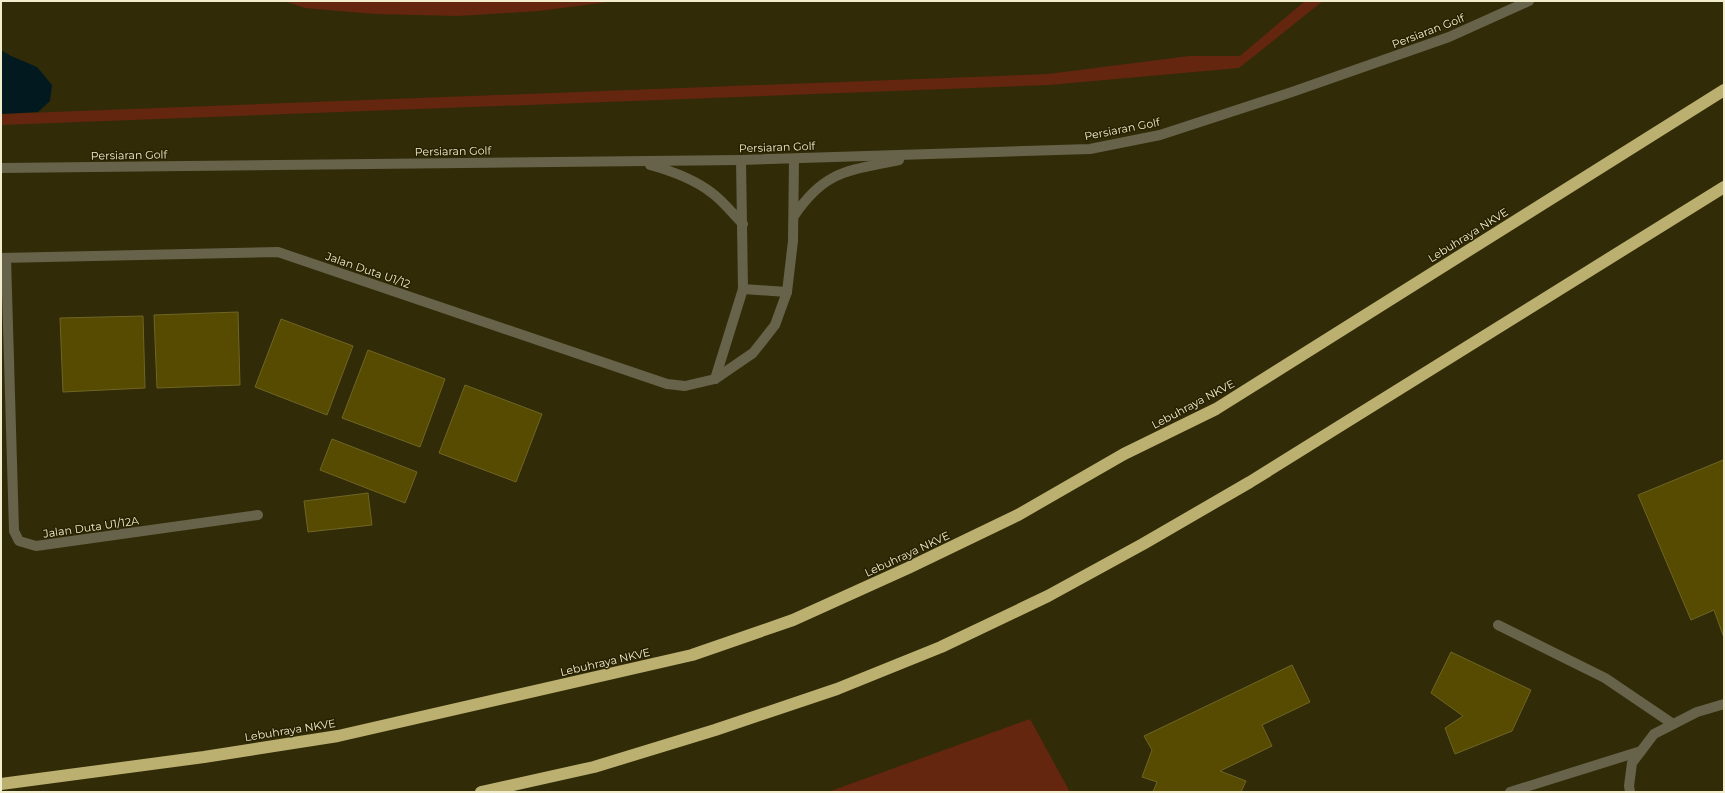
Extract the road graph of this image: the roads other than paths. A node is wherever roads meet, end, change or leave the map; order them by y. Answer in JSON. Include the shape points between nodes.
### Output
{"nodes":[{"id":1,"x":1529,"y":1,"type":"edge"},
{"id":2,"x":1724,"y":90,"type":"edge"},
{"id":3,"x":926,"y":155,"type":"junction"},
{"id":4,"x":794,"y":159,"type":"junction"},
{"id":5,"x":741,"y":160,"type":"junction"},
{"id":6,"x":635,"y":162,"type":"junction"},
{"id":7,"x":1,"y":168,"type":"edge"},
{"id":8,"x":1724,"y":187,"type":"edge"},
{"id":9,"x":794,"y":216,"type":"junction"},
{"id":10,"x":743,"y":224,"type":"junction"},
{"id":11,"x":3,"y":258,"type":"edge"},
{"id":12,"x":743,"y":289,"type":"junction"},
{"id":13,"x":787,"y":292,"type":"junction"},
{"id":14,"x":715,"y":378,"type":"junction"},
{"id":15,"x":258,"y":515,"type":"dead end"},
{"id":16,"x":1498,"y":625,"type":"dead end"},
{"id":17,"x":1724,"y":704,"type":"edge"},
{"id":18,"x":1673,"y":724,"type":"junction"},
{"id":19,"x":1641,"y":751,"type":"junction"},
{"id":20,"x":1,"y":784,"type":"edge"},
{"id":21,"x":481,"y":792,"type":"edge"},
{"id":22,"x":1510,"y":792,"type":"edge"},
{"id":23,"x":1630,"y":792,"type":"edge"}],
"edges":[{"from":1,"to":3,"type":"street","name":"Persiaran Golf","via":[[1449,37],[1292,92],[1160,134],[1090,149]]},
{"from":2,"to":20,"type":"highway","name":"Lebuhraya NKVE","via":[[1216,409],[1124,454],[1018,515],[793,620],[692,655],[338,736]]},
{"from":3,"to":4,"type":"street","name":"Persiaran Golf"},
{"from":3,"to":9,"type":"street","via":[[838,174],[823,182],[811,193]]},
{"from":4,"to":5,"type":"street","name":"Persiaran Golf"},
{"from":4,"to":9,"type":"street","name":"Jalan Duta U1/12"},
{"from":5,"to":6,"type":"street","name":"Persiaran Golf"},
{"from":5,"to":10,"type":"street"},
{"from":6,"to":7,"type":"street","name":"Persiaran Golf"},
{"from":6,"to":10,"type":"street","via":[[668,170],[691,180],[713,194]]},
{"from":8,"to":21,"type":"highway","via":[[1250,482],[1048,596],[941,647],[837,689],[594,767]]},
{"from":9,"to":13,"type":"street","name":"Jalan Duta U1/12"},
{"from":10,"to":12,"type":"street"},
{"from":11,"to":14,"type":"street","name":"Jalan Duta U1/12","via":[[278,252],[667,384],[685,386]]},
{"from":11,"to":15,"type":"street","name":"Jalan Duta U1/12A","via":[[14,531],[19,541],[36,546]]},
{"from":12,"to":13,"type":"street"},
{"from":12,"to":14,"type":"street"},
{"from":13,"to":14,"type":"street","name":"Jalan Duta U1/12","via":[[775,325],[753,353]]},
{"from":16,"to":18,"type":"street","via":[[1605,678]]},
{"from":17,"to":18,"type":"street","via":[[1697,712]]},
{"from":18,"to":19,"type":"street","via":[[1654,734]]},
{"from":19,"to":22,"type":"street"},
{"from":19,"to":23,"type":"street","via":[[1632,764],[1628,786]]}]}
